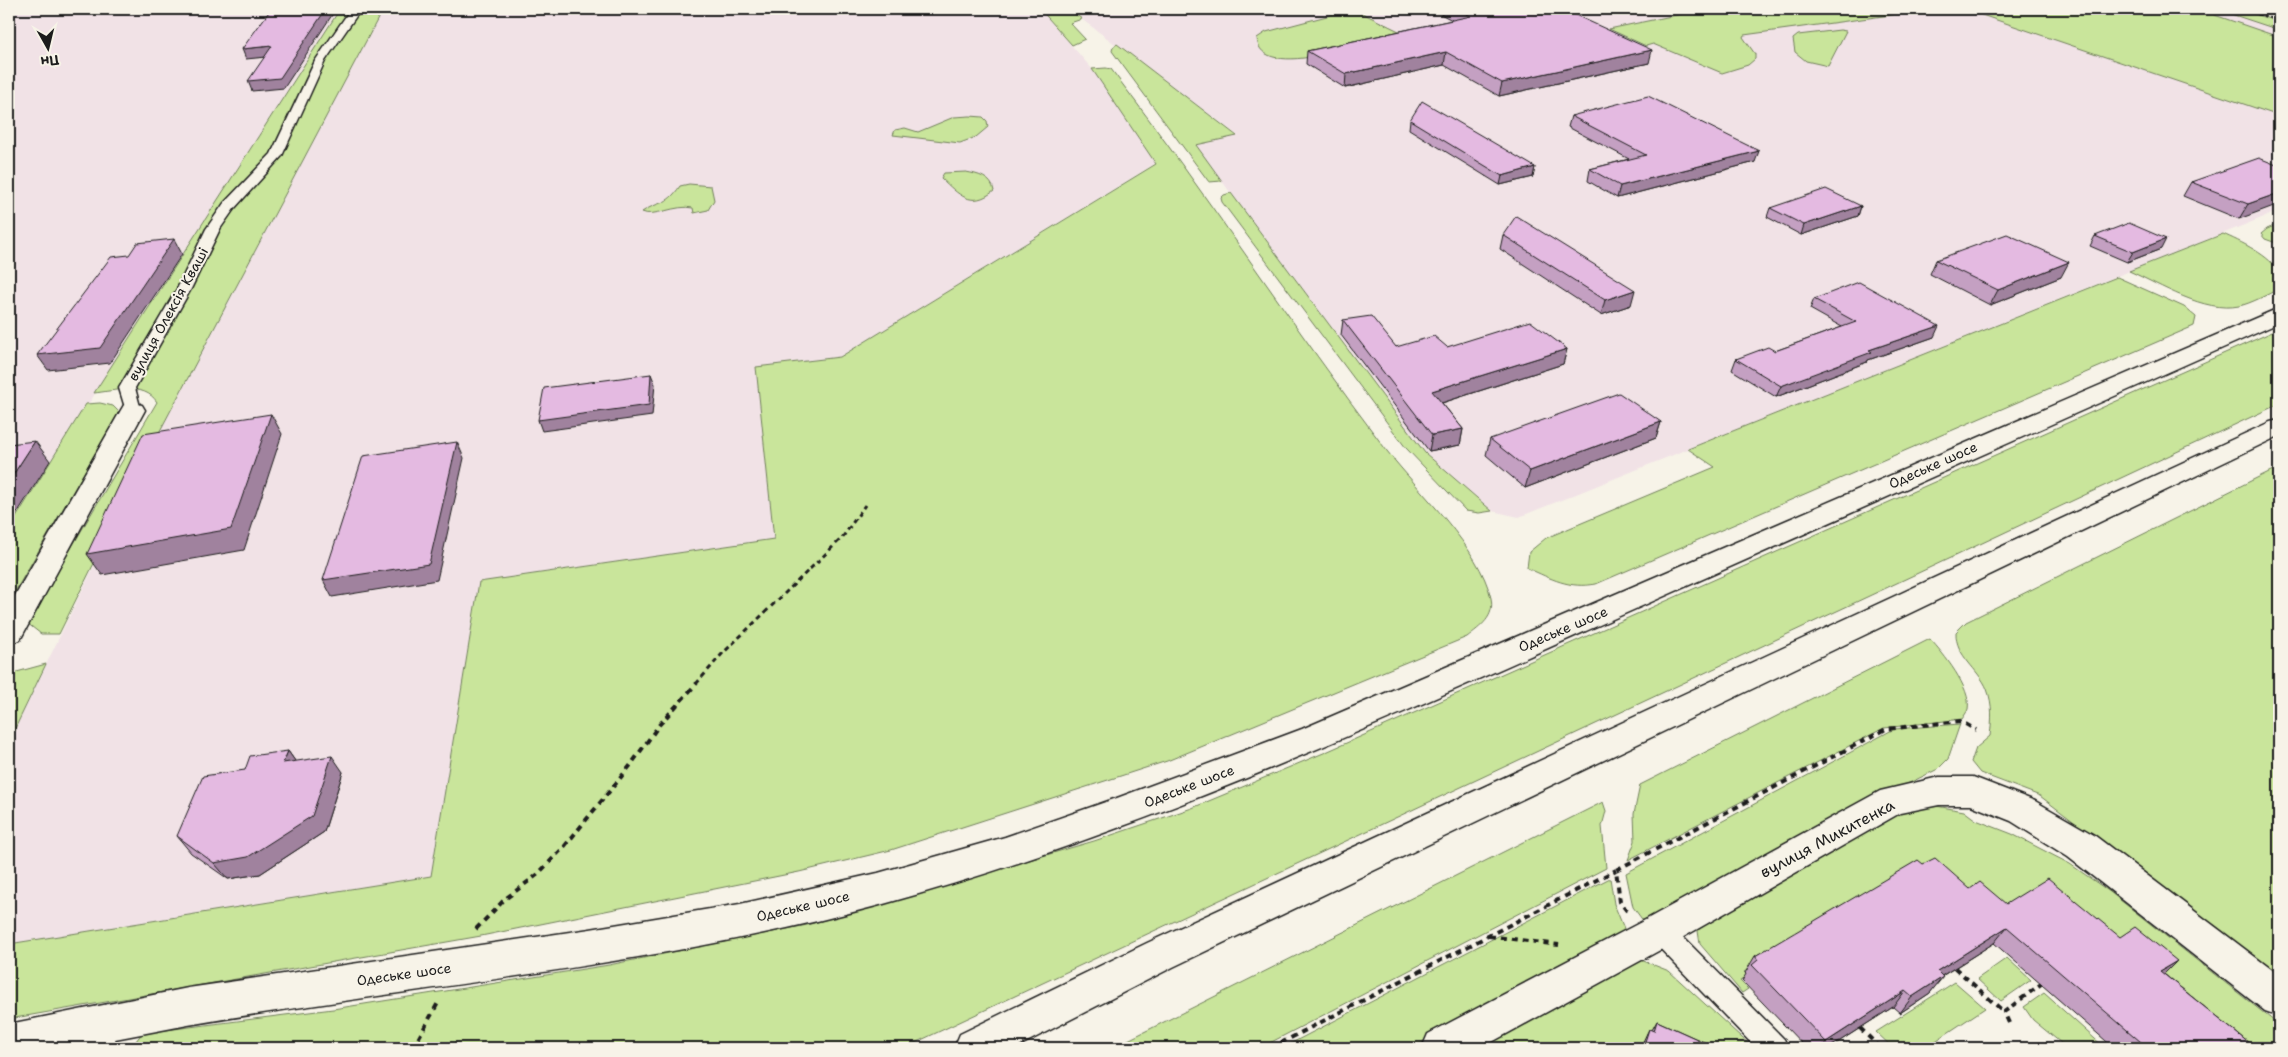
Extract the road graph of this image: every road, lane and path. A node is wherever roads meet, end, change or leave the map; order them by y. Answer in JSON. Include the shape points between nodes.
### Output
{"nodes":[{"id":1,"x":2242,"y":9,"type":"edge"},
{"id":2,"x":356,"y":10,"type":"edge"},
{"id":3,"x":2279,"y":21,"type":"edge"},
{"id":4,"x":2279,"y":315,"type":"edge"},
{"id":5,"x":132,"y":410,"type":"joint"},
{"id":6,"x":2279,"y":427,"type":"edge"},
{"id":7,"x":865,"y":505,"type":"dead end"},
{"id":8,"x":9,"y":632,"type":"edge"},
{"id":9,"x":1976,"y":730,"type":"dead end"},
{"id":10,"x":564,"y":847,"type":"dead end"},
{"id":11,"x":1616,"y":870,"type":"junction"},
{"id":12,"x":1653,"y":934,"type":"junction"},
{"id":13,"x":1488,"y":936,"type":"junction"},
{"id":14,"x":1604,"y":960,"type":"junction"},
{"id":15,"x":1955,"y":968,"type":"edge"},
{"id":16,"x":2041,"y":984,"type":"dead end"},
{"id":17,"x":2279,"y":998,"type":"edge"},
{"id":18,"x":2004,"y":1012,"type":"junction"},
{"id":19,"x":2009,"y":1023,"type":"dead end"},
{"id":20,"x":1860,"y":1028,"type":"edge"},
{"id":21,"x":21,"y":1041,"type":"edge"},
{"id":22,"x":99,"y":1048,"type":"edge"},
{"id":23,"x":974,"y":1048,"type":"edge"},
{"id":24,"x":1271,"y":1048,"type":"edge"},
{"id":25,"x":1442,"y":1048,"type":"edge"},
{"id":26,"x":1774,"y":1048,"type":"edge"},
{"id":27,"x":1880,"y":1048,"type":"edge"}],
"edges":[{"from":1,"to":3,"type":"path"},
{"from":2,"to":5,"type":"lane","name":"вулиця Олексія Кваші","via":[[320,61],[276,156],[229,206],[213,229],[184,289],[127,388]]},
{"from":4,"to":21,"type":"main road","name":"Одеське шосе","via":[[1314,738],[1168,795],[999,854],[817,905],[724,924],[214,1002]]},
{"from":5,"to":8,"type":"main road","name":"вулиця Олексія Кваші"},
{"from":6,"to":23,"type":"main road","via":[[1160,955]]},
{"from":7,"to":10,"type":"path","via":[[842,538],[723,653],[659,726]]},
{"from":9,"to":11,"type":"path","via":[[1960,721],[1886,729]]},
{"from":11,"to":12,"type":"path","via":[[1620,902]]},
{"from":11,"to":13,"type":"path"},
{"from":12,"to":14,"type":"main road","name":"вулиця Микитенка"},
{"from":12,"to":17,"type":"main road","name":"вулиця Микитенка","via":[[1892,801],[1939,790],[1973,792],[2023,811],[2081,846]]},
{"from":12,"to":26,"type":"lane"},
{"from":13,"to":14,"type":"path","via":[[1533,944],[1570,945],[1588,950]]},
{"from":13,"to":24,"type":"path"},
{"from":14,"to":25,"type":"main road","name":"вулиця Микитенка"},
{"from":15,"to":18,"type":"path"},
{"from":16,"to":18,"type":"path"},
{"from":18,"to":19,"type":"path"},
{"from":20,"to":27,"type":"path"},
{"from":21,"to":22,"type":"main road"}]}
